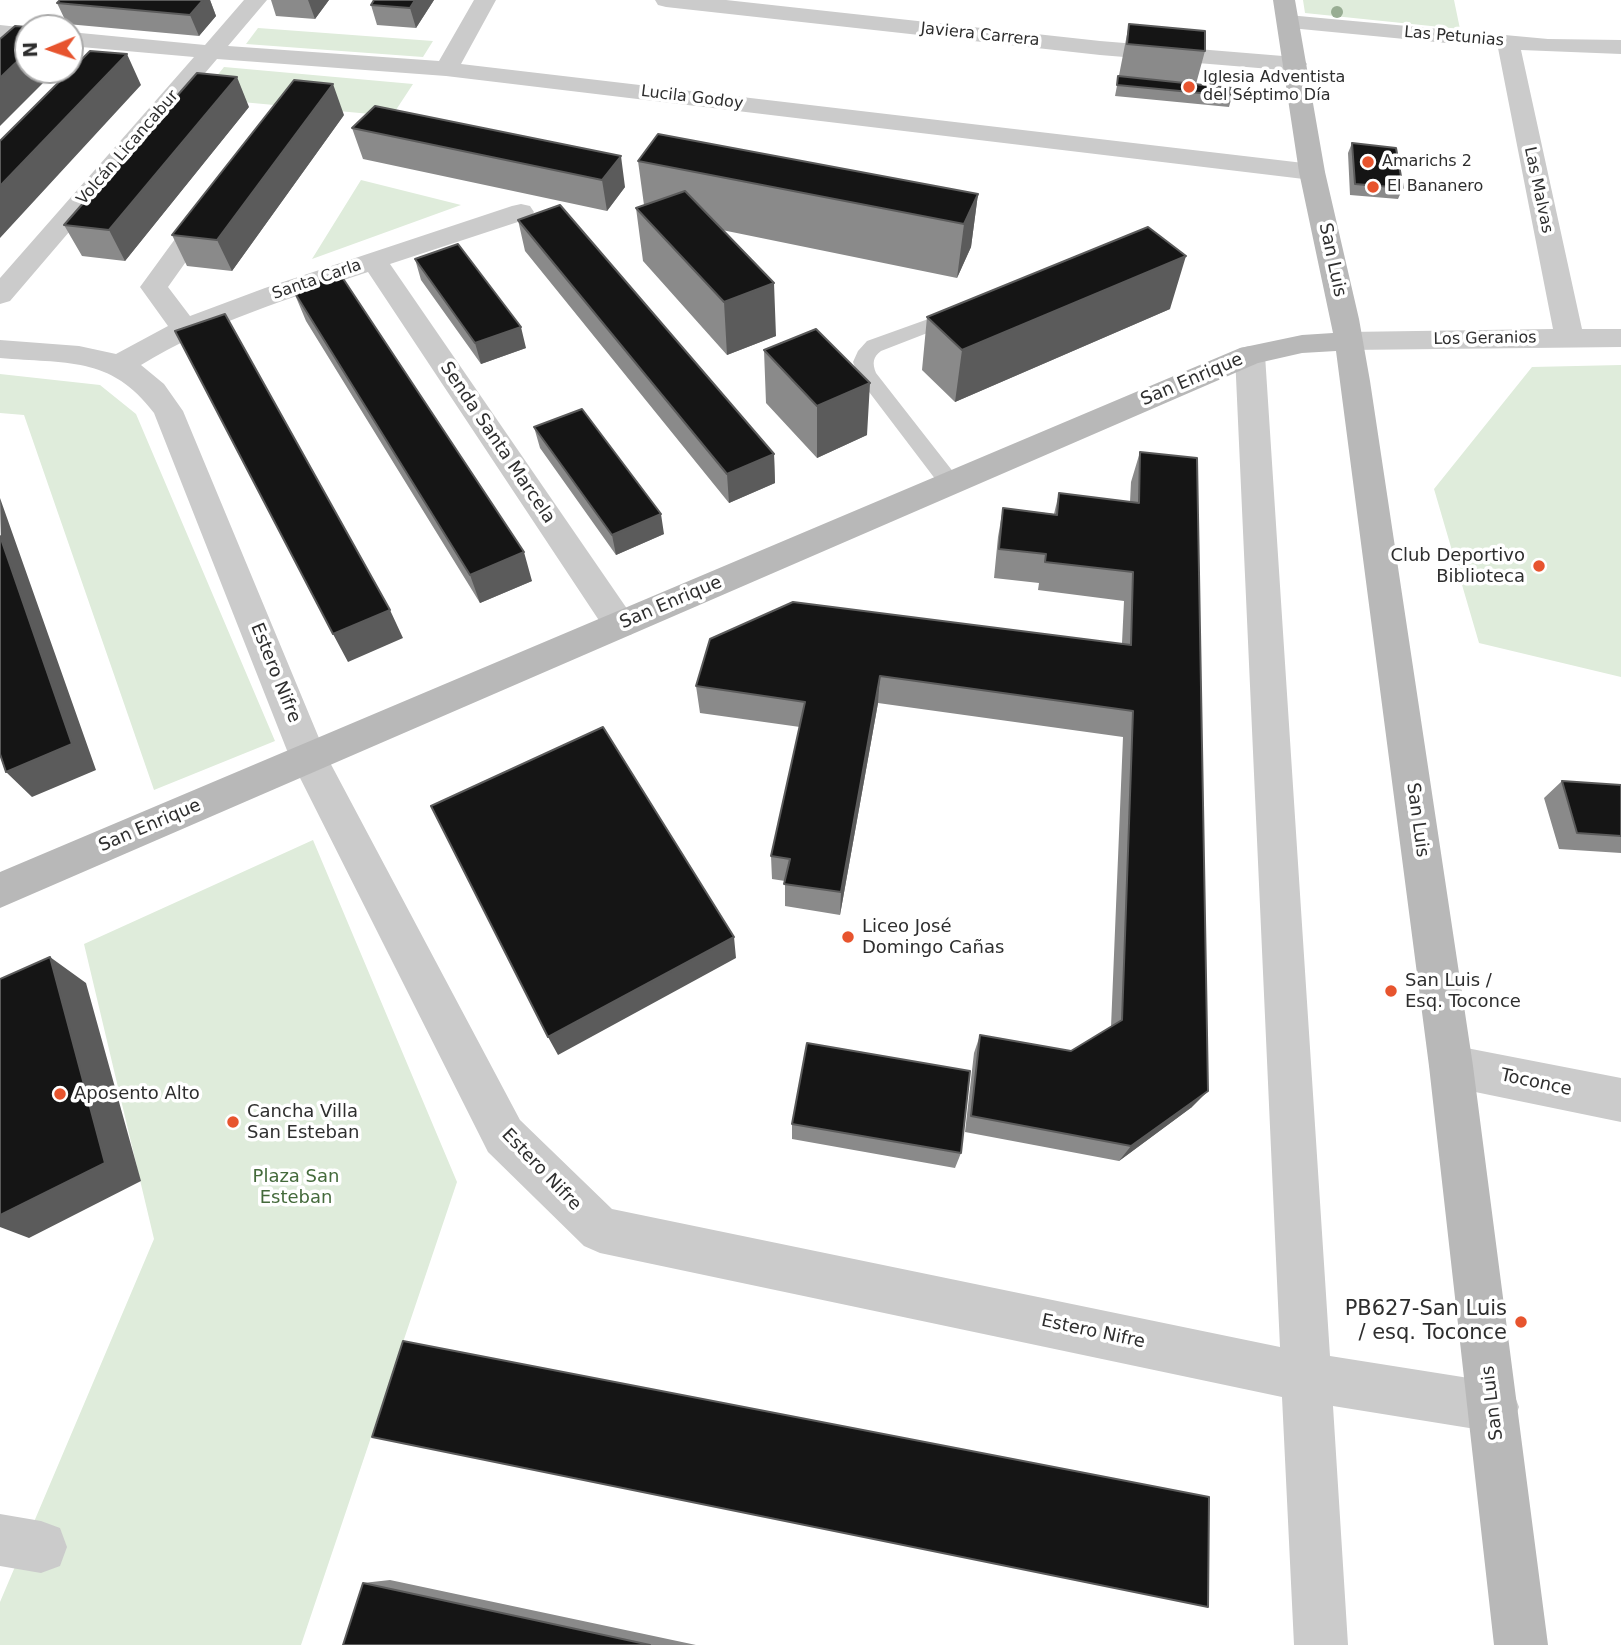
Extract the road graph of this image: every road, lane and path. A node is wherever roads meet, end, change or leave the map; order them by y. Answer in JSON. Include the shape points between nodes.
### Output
{"nodes":[{"id":1,"x":256,"y":0,"type":"edge"},
{"id":2,"x":485,"y":0,"type":"edge"},
{"id":3,"x":666,"y":0,"type":"edge"},
{"id":4,"x":1286,"y":11,"type":"edge"},
{"id":5,"x":84,"y":40,"type":"edge"},
{"id":6,"x":1507,"y":42,"type":"junction"},
{"id":7,"x":1621,"y":47,"type":"edge"},
{"id":8,"x":211,"y":52,"type":"junction"},
{"id":9,"x":1295,"y":64,"type":"junction"},
{"id":10,"x":446,"y":69,"type":"junction"},
{"id":11,"x":1312,"y":172,"type":"junction"},
{"id":12,"x":226,"y":187,"type":"edge"},
{"id":13,"x":521,"y":212,"type":"dead end"},
{"id":14,"x":374,"y":261,"type":"junction"},
{"id":15,"x":0,"y":295,"type":"edge"},
{"id":16,"x":979,"y":307,"type":"edge"},
{"id":17,"x":185,"y":329,"type":"junction"},
{"id":18,"x":1569,"y":338,"type":"junction"},
{"id":19,"x":1621,"y":338,"type":"edge"},
{"id":20,"x":1348,"y":341,"type":"junction"},
{"id":21,"x":0,"y":349,"type":"edge"},
{"id":22,"x":1250,"y":355,"type":"junction"},
{"id":23,"x":120,"y":365,"type":"junction"},
{"id":24,"x":950,"y":484,"type":"junction"},
{"id":25,"x":620,"y":625,"type":"junction"},
{"id":26,"x":309,"y":758,"type":"junction"},
{"id":27,"x":0,"y":890,"type":"edge"},
{"id":28,"x":1451,"y":1066,"type":"junction"},
{"id":29,"x":1621,"y":1100,"type":"edge"},
{"id":30,"x":1307,"y":1377,"type":"junction"},
{"id":31,"x":1494,"y":1407,"type":"junction"},
{"id":32,"x":1321,"y":1645,"type":"edge"},
{"id":33,"x":1521,"y":1645,"type":"edge"}],
"edges":[{"from":1,"to":8,"type":"street","name":"Volcán Licancabur"},
{"from":2,"to":10,"type":"street"},
{"from":3,"to":9,"type":"street","name":"Javiera Carrera","via":[[1100,48]]},
{"from":4,"to":6,"type":"street","name":"Las Petunias"},
{"from":4,"to":9,"type":"street","name":"San Luis"},
{"from":5,"to":8,"type":"street","name":"Lucila Godoy"},
{"from":6,"to":7,"type":"street","name":"Las Petunias"},
{"from":6,"to":18,"type":"street","name":"Las Malvas"},
{"from":8,"to":10,"type":"street","name":"Lucila Godoy"},
{"from":8,"to":15,"type":"street","name":"Volcán Licancabur"},
{"from":9,"to":11,"type":"street","name":"San Luis"},
{"from":10,"to":11,"type":"street","name":"Lucila Godoy"},
{"from":11,"to":20,"type":"street","name":"San Luis"},
{"from":12,"to":17,"type":"street","via":[[154,287]]},
{"from":13,"to":14,"type":"street","name":"Santa Carla"},
{"from":14,"to":17,"type":"street","name":"Santa Carla"},
{"from":14,"to":25,"type":"street","name":"Senda Santa Marcela"},
{"from":16,"to":24,"type":"lane","via":[[874,346],[862,363]]},
{"from":17,"to":23,"type":"street","name":"Santa Carla"},
{"from":18,"to":19,"type":"street","name":"Los Geranios"},
{"from":18,"to":20,"type":"street","name":"Los Geranios"},
{"from":20,"to":22,"type":"street","name":"San Enrique","via":[[1302,344]]},
{"from":20,"to":28,"type":"street","name":"San Luis"},
{"from":21,"to":23,"type":"street","name":"Estero Nifre"},
{"from":22,"to":24,"type":"street","name":"San Enrique"},
{"from":22,"to":30,"type":"street"},
{"from":23,"to":26,"type":"street","name":"Estero Nifre","via":[[149,385],[169,411]]},
{"from":24,"to":25,"type":"street","name":"San Enrique"},
{"from":25,"to":26,"type":"street","name":"San Enrique"},
{"from":26,"to":27,"type":"street","name":"San Enrique"},
{"from":26,"to":30,"type":"street","name":"Estero Nifre","via":[[504,1136],[600,1230]]},
{"from":28,"to":29,"type":"street","name":"Toconce"},
{"from":28,"to":31,"type":"street","name":"San Luis"},
{"from":30,"to":31,"type":"street","name":"Estero Nifre"},
{"from":30,"to":32,"type":"street"},
{"from":31,"to":33,"type":"street","name":"San Luis"}]}
